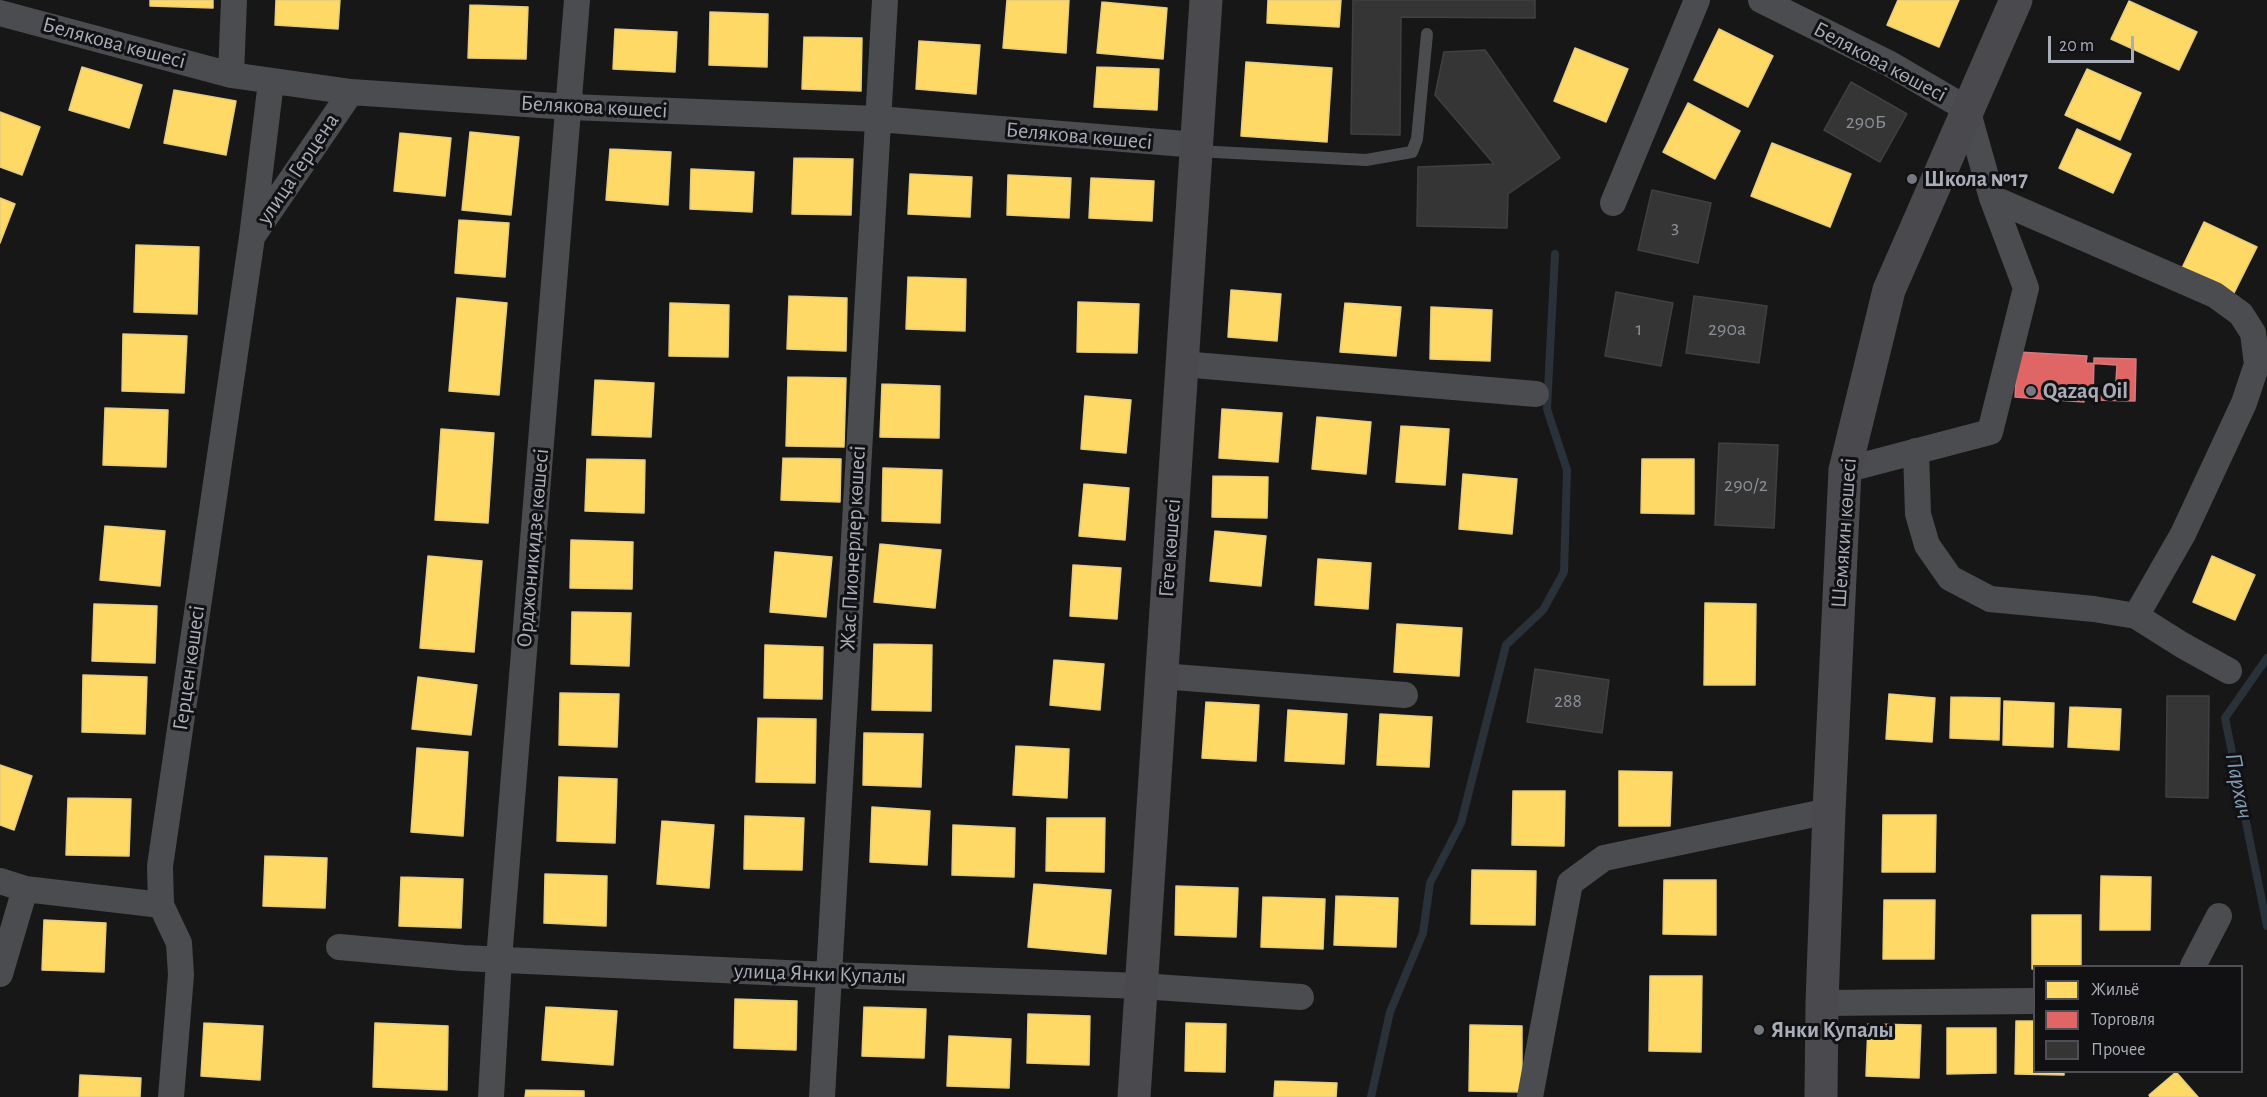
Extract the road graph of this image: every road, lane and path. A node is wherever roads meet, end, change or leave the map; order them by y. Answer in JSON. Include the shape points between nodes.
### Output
{"nodes":[{"id":1,"x":234,"y":0,"type":"edge"},
{"id":2,"x":577,"y":0,"type":"edge"},
{"id":3,"x":885,"y":0,"type":"edge"},
{"id":4,"x":1206,"y":0,"type":"edge"},
{"id":5,"x":1697,"y":0,"type":"edge"},
{"id":6,"x":1761,"y":0,"type":"edge"},
{"id":7,"x":2016,"y":0,"type":"edge"},
{"id":8,"x":0,"y":13,"type":"edge"},
{"id":9,"x":1427,"y":34,"type":"dead end"},
{"id":10,"x":231,"y":75,"type":"junction"},
{"id":11,"x":271,"y":82,"type":"junction"},
{"id":12,"x":351,"y":92,"type":"junction"},
{"id":13,"x":570,"y":107,"type":"junction"},
{"id":14,"x":1967,"y":109,"type":"junction"},
{"id":15,"x":878,"y":119,"type":"junction"},
{"id":16,"x":1196,"y":148,"type":"junction"},
{"id":17,"x":1992,"y":198,"type":"junction"},
{"id":18,"x":1613,"y":203,"type":"dead end"},
{"id":19,"x":252,"y":237,"type":"junction"},
{"id":20,"x":1182,"y":364,"type":"junction"},
{"id":21,"x":1536,"y":394,"type":"dead end"},
{"id":22,"x":1916,"y":451,"type":"junction"},
{"id":23,"x":1845,"y":470,"type":"junction"},
{"id":24,"x":2136,"y":616,"type":"junction"},
{"id":25,"x":2229,"y":671,"type":"dead end"},
{"id":26,"x":1161,"y":676,"type":"junction"},
{"id":27,"x":1405,"y":695,"type":"dead end"},
{"id":28,"x":1829,"y":811,"type":"junction"},
{"id":29,"x":0,"y":881,"type":"edge"},
{"id":30,"x":25,"y":889,"type":"junction"},
{"id":31,"x":161,"y":905,"type":"junction"},
{"id":32,"x":2219,"y":916,"type":"dead end"},
{"id":33,"x":339,"y":947,"type":"dead end"},
{"id":34,"x":499,"y":959,"type":"junction"},
{"id":35,"x":2194,"y":965,"type":"edge"},
{"id":36,"x":0,"y":974,"type":"edge"},
{"id":37,"x":829,"y":975,"type":"junction"},
{"id":38,"x":1141,"y":986,"type":"junction"},
{"id":39,"x":1302,"y":997,"type":"dead end"},
{"id":40,"x":2033,"y":1001,"type":"edge"},
{"id":41,"x":1822,"y":1003,"type":"junction"},
{"id":42,"x":171,"y":1097,"type":"edge"},
{"id":43,"x":492,"y":1097,"type":"edge"},
{"id":44,"x":822,"y":1097,"type":"edge"},
{"id":45,"x":1134,"y":1097,"type":"edge"},
{"id":46,"x":1530,"y":1097,"type":"edge"},
{"id":47,"x":1821,"y":1097,"type":"edge"}],
"edges":[{"from":1,"to":10,"type":"street"},
{"from":2,"to":13,"type":"street","name":"Орджоникидзе көшесі"},
{"from":3,"to":15,"type":"street","name":"Жас Пионерлер көшесі"},
{"from":4,"to":16,"type":"main road","name":"Гёте көшесі"},
{"from":5,"to":18,"type":"street"},
{"from":6,"to":14,"type":"street","name":"Белякова көшесі","via":[[1890,64]]},
{"from":7,"to":14,"type":"main road","name":"Шемякин көшесі"},
{"from":8,"to":10,"type":"street","name":"Белякова көшесі"},
{"from":9,"to":16,"type":"lane","via":[[1417,139],[1412,152],[1366,160]]},
{"from":10,"to":11,"type":"street","name":"Белякова көшесі"},
{"from":11,"to":12,"type":"street","name":"Белякова көшесі"},
{"from":11,"to":19,"type":"street","name":"улица Герцена"},
{"from":12,"to":13,"type":"street","name":"Белякова көшесі"},
{"from":12,"to":19,"type":"street","name":"улица Герцена"},
{"from":13,"to":15,"type":"street","name":"Белякова көшесі"},
{"from":13,"to":34,"type":"street","name":"Орджоникидзе көшесі"},
{"from":14,"to":17,"type":"street"},
{"from":14,"to":23,"type":"main road","name":"Шемякин көшесі","via":[[1889,290]]},
{"from":15,"to":16,"type":"street","name":"Белякова көшесі"},
{"from":15,"to":37,"type":"street","name":"Жас Пионерлер көшесі"},
{"from":16,"to":20,"type":"main road","name":"Гёте көшесі"},
{"from":17,"to":22,"type":"street","via":[[2026,288],[1990,432]]},
{"from":17,"to":24,"type":"street","via":[[2215,295],[2241,314],[2253,333],[2257,364],[2244,403],[2182,534]]},
{"from":19,"to":31,"type":"street","name":"Герцен көшесі","via":[[160,866]]},
{"from":20,"to":21,"type":"street"},
{"from":20,"to":26,"type":"main road","name":"Гёте көшесі"},
{"from":22,"to":23,"type":"street"},
{"from":22,"to":24,"type":"street","via":[[1918,514],[1927,545],[1950,578],[1990,599]]},
{"from":23,"to":28,"type":"main road","name":"Шемякин көшесі"},
{"from":24,"to":25,"type":"street"},
{"from":26,"to":27,"type":"street"},
{"from":26,"to":38,"type":"main road","name":"Гёте көшесі"},
{"from":28,"to":41,"type":"main road","name":"Шемякин көшесі"},
{"from":28,"to":46,"type":"street","via":[[1604,858],[1570,883]]},
{"from":29,"to":30,"type":"street"},
{"from":30,"to":31,"type":"street"},
{"from":30,"to":36,"type":"street"},
{"from":31,"to":42,"type":"street","name":"Герцен көшесі","via":[[179,943],[181,975]]},
{"from":32,"to":35,"type":"street"},
{"from":33,"to":34,"type":"street","name":"улица Янки Купалы"},
{"from":34,"to":37,"type":"street","name":"улица Янки Купалы"},
{"from":34,"to":43,"type":"street","name":"Орджоникидзе көшесі"},
{"from":37,"to":38,"type":"street","name":"улица Янки Купалы"},
{"from":37,"to":44,"type":"street","name":"Жас Пионерлер көшесі"},
{"from":38,"to":39,"type":"street","name":"улица Янки Купалы"},
{"from":38,"to":45,"type":"main road","name":"Гёте көшесі"},
{"from":40,"to":41,"type":"street"},
{"from":41,"to":47,"type":"main road","name":"Шемякин көшесі"}]}
